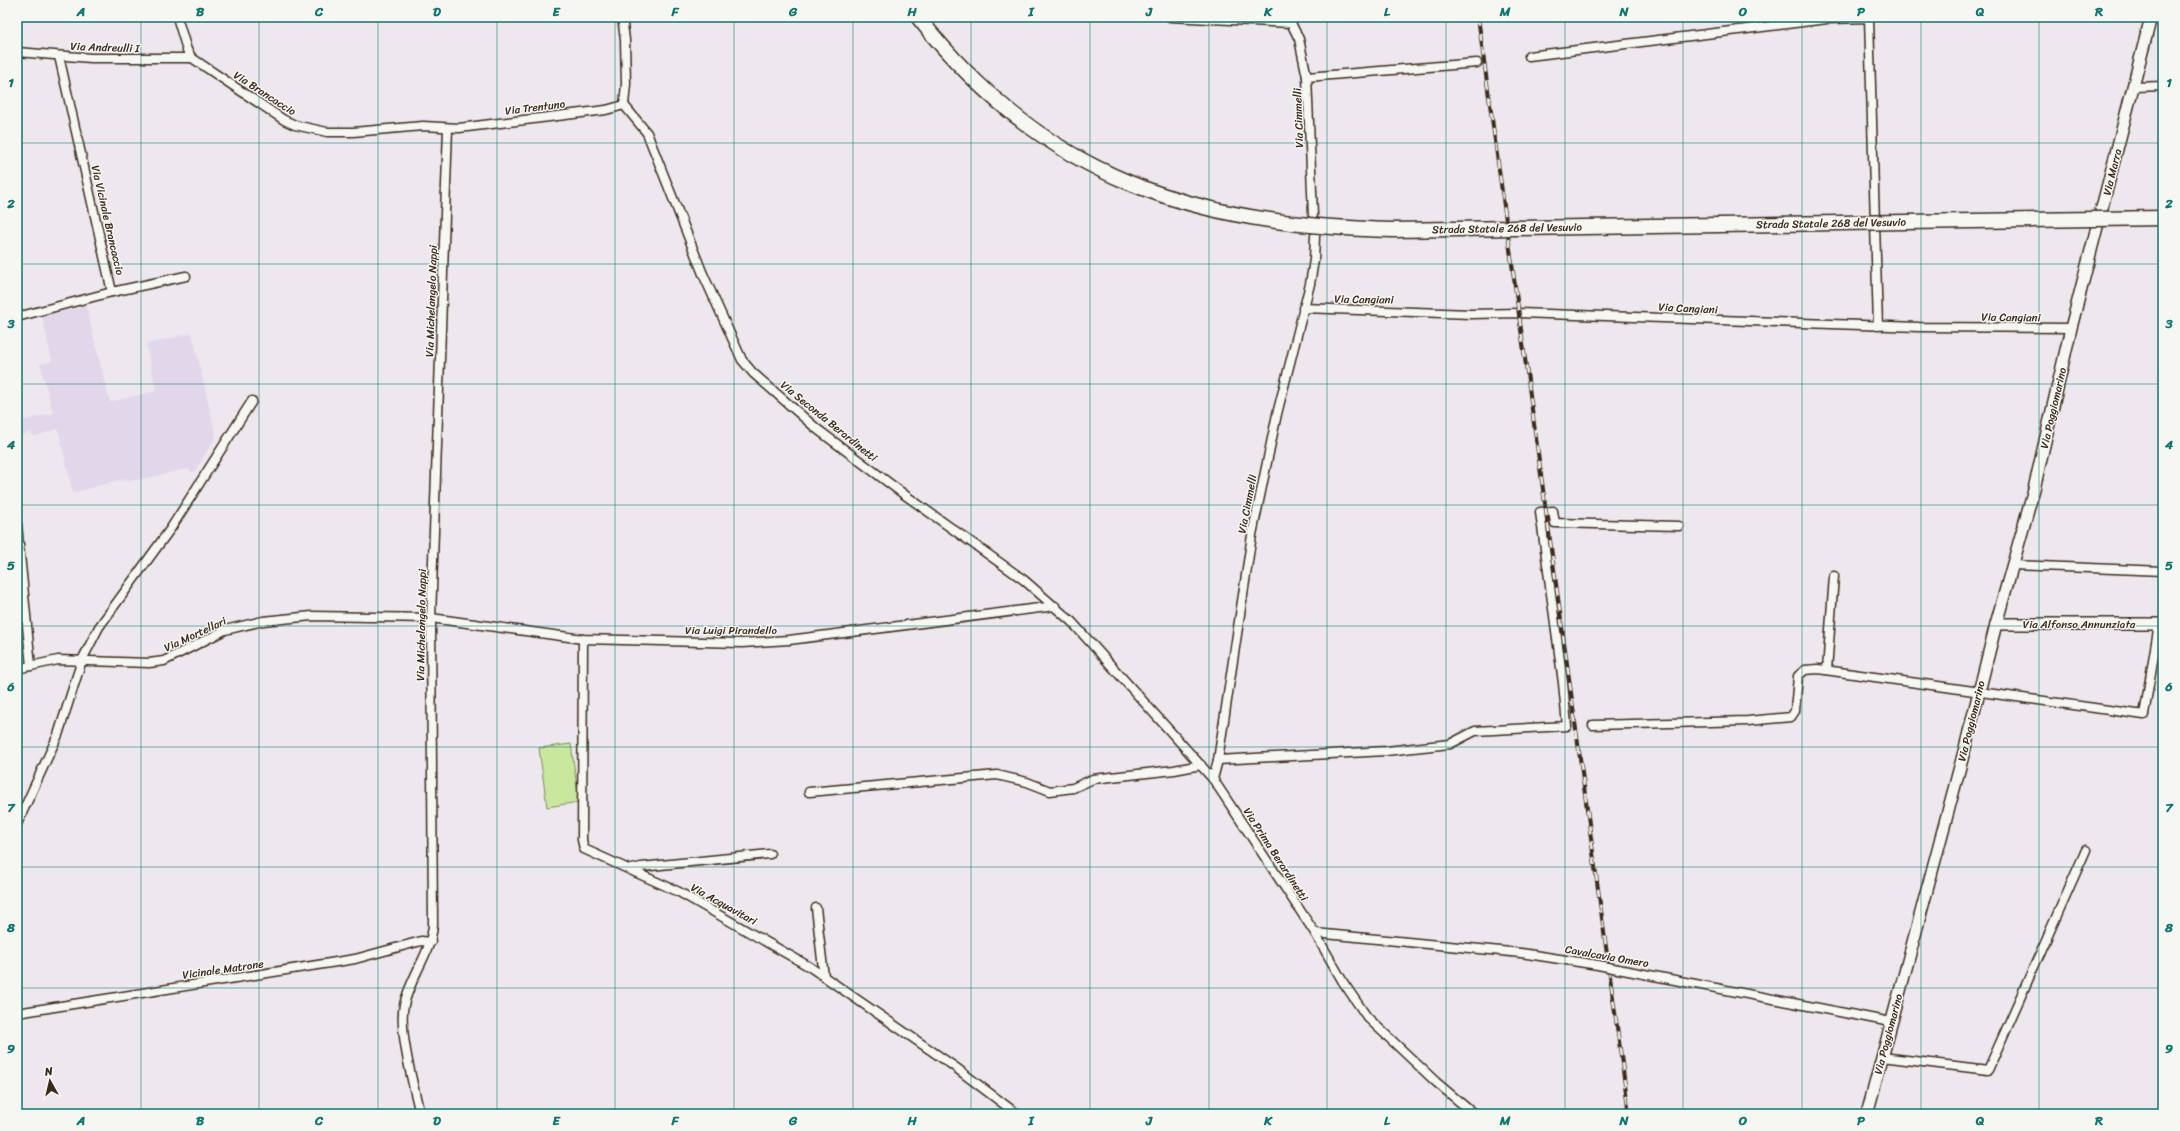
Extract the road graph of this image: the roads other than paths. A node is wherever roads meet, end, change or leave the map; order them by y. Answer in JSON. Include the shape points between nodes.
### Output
{"nodes":[{"id":1,"x":177,"y":17,"type":"edge"},
{"id":2,"x":918,"y":17,"type":"edge"},
{"id":3,"x":1170,"y":17,"type":"edge"},
{"id":4,"x":2151,"y":17,"type":"edge"},
{"id":5,"x":619,"y":18,"type":"edge"},
{"id":6,"x":1291,"y":20,"type":"edge"},
{"id":7,"x":17,"y":52,"type":"edge"},
{"id":8,"x":59,"y":56,"type":"junction"},
{"id":9,"x":1529,"y":56,"type":"dead end"},
{"id":10,"x":192,"y":58,"type":"junction"},
{"id":11,"x":1477,"y":63,"type":"dead end"},
{"id":12,"x":1307,"y":76,"type":"junction"},
{"id":13,"x":2163,"y":86,"type":"edge"},
{"id":14,"x":2134,"y":87,"type":"junction"},
{"id":15,"x":624,"y":105,"type":"junction"},
{"id":16,"x":448,"y":128,"type":"junction"},
{"id":17,"x":1313,"y":215,"type":"dead end"},
{"id":18,"x":2163,"y":218,"type":"edge"},
{"id":19,"x":1315,"y":236,"type":"dead end"},
{"id":20,"x":186,"y":276,"type":"dead end"},
{"id":21,"x":112,"y":292,"type":"junction"},
{"id":22,"x":1303,"y":308,"type":"junction"},
{"id":23,"x":17,"y":317,"type":"edge"},
{"id":24,"x":1878,"y":326,"type":"junction"},
{"id":25,"x":2071,"y":328,"type":"junction"},
{"id":26,"x":252,"y":401,"type":"dead end"},
{"id":27,"x":17,"y":524,"type":"edge"},
{"id":28,"x":1679,"y":526,"type":"dead end"},
{"id":29,"x":2012,"y":565,"type":"junction"},
{"id":30,"x":2163,"y":571,"type":"edge"},
{"id":31,"x":1834,"y":576,"type":"dead end"},
{"id":32,"x":1055,"y":606,"type":"junction"},
{"id":33,"x":431,"y":618,"type":"junction"},
{"id":34,"x":1996,"y":624,"type":"junction"},
{"id":35,"x":2161,"y":624,"type":"edge"},
{"id":36,"x":583,"y":639,"type":"junction"},
{"id":37,"x":82,"y":660,"type":"junction"},
{"id":38,"x":31,"y":666,"type":"junction"},
{"id":39,"x":17,"y":670,"type":"edge"},
{"id":40,"x":1827,"y":670,"type":"junction"},
{"id":41,"x":1977,"y":693,"type":"junction"},
{"id":42,"x":1593,"y":725,"type":"dead end"},
{"id":43,"x":1218,"y":760,"type":"junction"},
{"id":44,"x":1201,"y":765,"type":"junction"},
{"id":45,"x":1213,"y":779,"type":"junction"},
{"id":46,"x":809,"y":792,"type":"dead end"},
{"id":47,"x":17,"y":824,"type":"edge"},
{"id":48,"x":2086,"y":850,"type":"dead end"},
{"id":49,"x":770,"y":854,"type":"dead end"},
{"id":50,"x":632,"y":869,"type":"junction"},
{"id":51,"x":816,"y":908,"type":"dead end"},
{"id":52,"x":1315,"y":933,"type":"junction"},
{"id":53,"x":431,"y":942,"type":"junction"},
{"id":54,"x":824,"y":977,"type":"junction"},
{"id":55,"x":17,"y":1013,"type":"edge"},
{"id":56,"x":1891,"y":1022,"type":"junction"},
{"id":57,"x":1882,"y":1057,"type":"junction"},
{"id":58,"x":1001,"y":1103,"type":"junction"},
{"id":59,"x":420,"y":1114,"type":"edge"},
{"id":60,"x":1002,"y":1114,"type":"edge"},
{"id":61,"x":1017,"y":1114,"type":"edge"},
{"id":62,"x":1474,"y":1114,"type":"edge"},
{"id":63,"x":1867,"y":1114,"type":"edge"}],
"edges":[{"from":1,"to":10,"type":"street"},
{"from":2,"to":18,"type":"highway","name":"Strada Statale 268 del Vesuvio","bridge":true,"via":[[942,47],[984,90],[1064,150],[1115,177],[1167,198],[1260,220],[1327,227],[1408,230]]},
{"from":3,"to":6,"type":"street"},
{"from":4,"to":14,"type":"main road","name":"Via Marra"},
{"from":5,"to":15,"type":"street","via":[[625,40]]},
{"from":6,"to":12,"type":"street","name":"Via Cimmelli","via":[[1299,39]]},
{"from":7,"to":8,"type":"street","name":"Via Andreulli I"},
{"from":8,"to":10,"type":"street","name":"Via Andreulli I"},
{"from":8,"to":21,"type":"street","name":"Via Vicinale Brancaccio"},
{"from":9,"to":24,"type":"street","via":[[1827,19],[1869,18]]},
{"from":10,"to":16,"type":"street","name":"Via Brancaccio","via":[[295,126],[327,132],[423,126]]},
{"from":11,"to":12,"type":"street"},
{"from":12,"to":17,"type":"street","name":"Via Cimmelli"},
{"from":13,"to":14,"type":"street"},
{"from":14,"to":25,"type":"main road","name":"Via Marra"},
{"from":15,"to":16,"type":"street","name":"Via Trentuno","via":[[606,110],[469,128]]},
{"from":15,"to":32,"type":"street","name":"Via Seconda Berardinetti","via":[[647,134],[703,274],[742,360],[817,428],[1024,580]]},
{"from":16,"to":33,"type":"street","name":"Via Michelangelo Nappi"},
{"from":19,"to":22,"type":"street","name":"Via Cimmelli","via":[[1314,260]]},
{"from":20,"to":21,"type":"street"},
{"from":21,"to":23,"type":"street","name":"Via Vicinale Brancaccio"},
{"from":22,"to":24,"type":"street","name":"Via Cangiani"},
{"from":22,"to":43,"type":"street","name":"Via Cimmelli","via":[[1277,414],[1252,535]]},
{"from":24,"to":25,"type":"street","name":"Via Cangiani"},
{"from":25,"to":29,"type":"main road","name":"Via Poggiomarino","via":[[2034,489]]},
{"from":26,"to":37,"type":"street","via":[[171,528],[99,627]]},
{"from":27,"to":38,"type":"street"},
{"from":28,"to":43,"type":"street","via":[[1555,523],[1553,510],[1540,512],[1567,726],[1474,731],[1450,744],[1386,751]]},
{"from":29,"to":30,"type":"street"},
{"from":29,"to":34,"type":"main road","name":"Via Poggiomarino"},
{"from":31,"to":40,"type":"street"},
{"from":32,"to":36,"type":"street","name":"Via Luigi Pirandello","via":[[789,640],[742,643]]},
{"from":32,"to":44,"type":"street","name":"Via Prima Berardinetti","via":[[1134,689]]},
{"from":33,"to":36,"type":"street","name":"Via Luigi Pirandello"},
{"from":33,"to":37,"type":"street","name":"Via Mortellari","via":[[312,616],[263,621],[225,630],[164,661],[149,663]]},
{"from":33,"to":53,"type":"street","name":"Via Michelangelo Nappi"},
{"from":34,"to":35,"type":"main road","name":"Via Alfonso Annunziata"},
{"from":34,"to":41,"type":"main road","name":"Via Poggiomarino"},
{"from":35,"to":41,"type":"street","via":[[2144,715]]},
{"from":36,"to":50,"type":"street","name":"Via Acquavitari","via":[[582,840],[584,849],[590,853]]},
{"from":37,"to":38,"type":"street","name":"Via Mortellari","via":[[58,660]]},
{"from":37,"to":47,"type":"street","via":[[58,735]]},
{"from":38,"to":39,"type":"street","name":"Via Mortellari"},
{"from":40,"to":41,"type":"street"},
{"from":40,"to":42,"type":"street","via":[[1805,670],[1798,676],[1795,711],[1791,717]]},
{"from":41,"to":56,"type":"main road","name":"Via Poggiomarino","via":[[1965,748]]},
{"from":43,"to":45,"type":"street","name":"Via Cimmelli"},
{"from":44,"to":45,"type":"street","name":"Via Prima Berardinetti"},
{"from":44,"to":46,"type":"street","via":[[1093,779],[1073,788],[1050,791],[997,775]]},
{"from":45,"to":52,"type":"street","name":"Via Prima Berardinetti"},
{"from":48,"to":57,"type":"street","via":[[1988,1070]]},
{"from":49,"to":50,"type":"street"},
{"from":50,"to":54,"type":"street","name":"Via Acquavitari","via":[[765,940]]},
{"from":51,"to":54,"type":"street"},
{"from":52,"to":56,"type":"street","name":"Cavalcavia Omero","bridge":true,"via":[[1521,953],[1598,965]]},
{"from":52,"to":62,"type":"street","name":"Via Prima Berardinetti","via":[[1367,1017],[1430,1077]]},
{"from":53,"to":55,"type":"street","name":"Vicinale Matrone","via":[[421,941],[355,959]]},
{"from":53,"to":59,"type":"street","name":"Via Michelangelo Nappi","via":[[406,996],[402,1014]]},
{"from":54,"to":58,"type":"street","name":"Via Acquavitari","via":[[955,1067]]},
{"from":56,"to":57,"type":"main road","name":"Via Poggiomarino"},
{"from":57,"to":63,"type":"main road","name":"Via Poggiomarino"},
{"from":58,"to":60,"type":"street"},
{"from":58,"to":61,"type":"street","name":"Via Acquavitari"}]}
